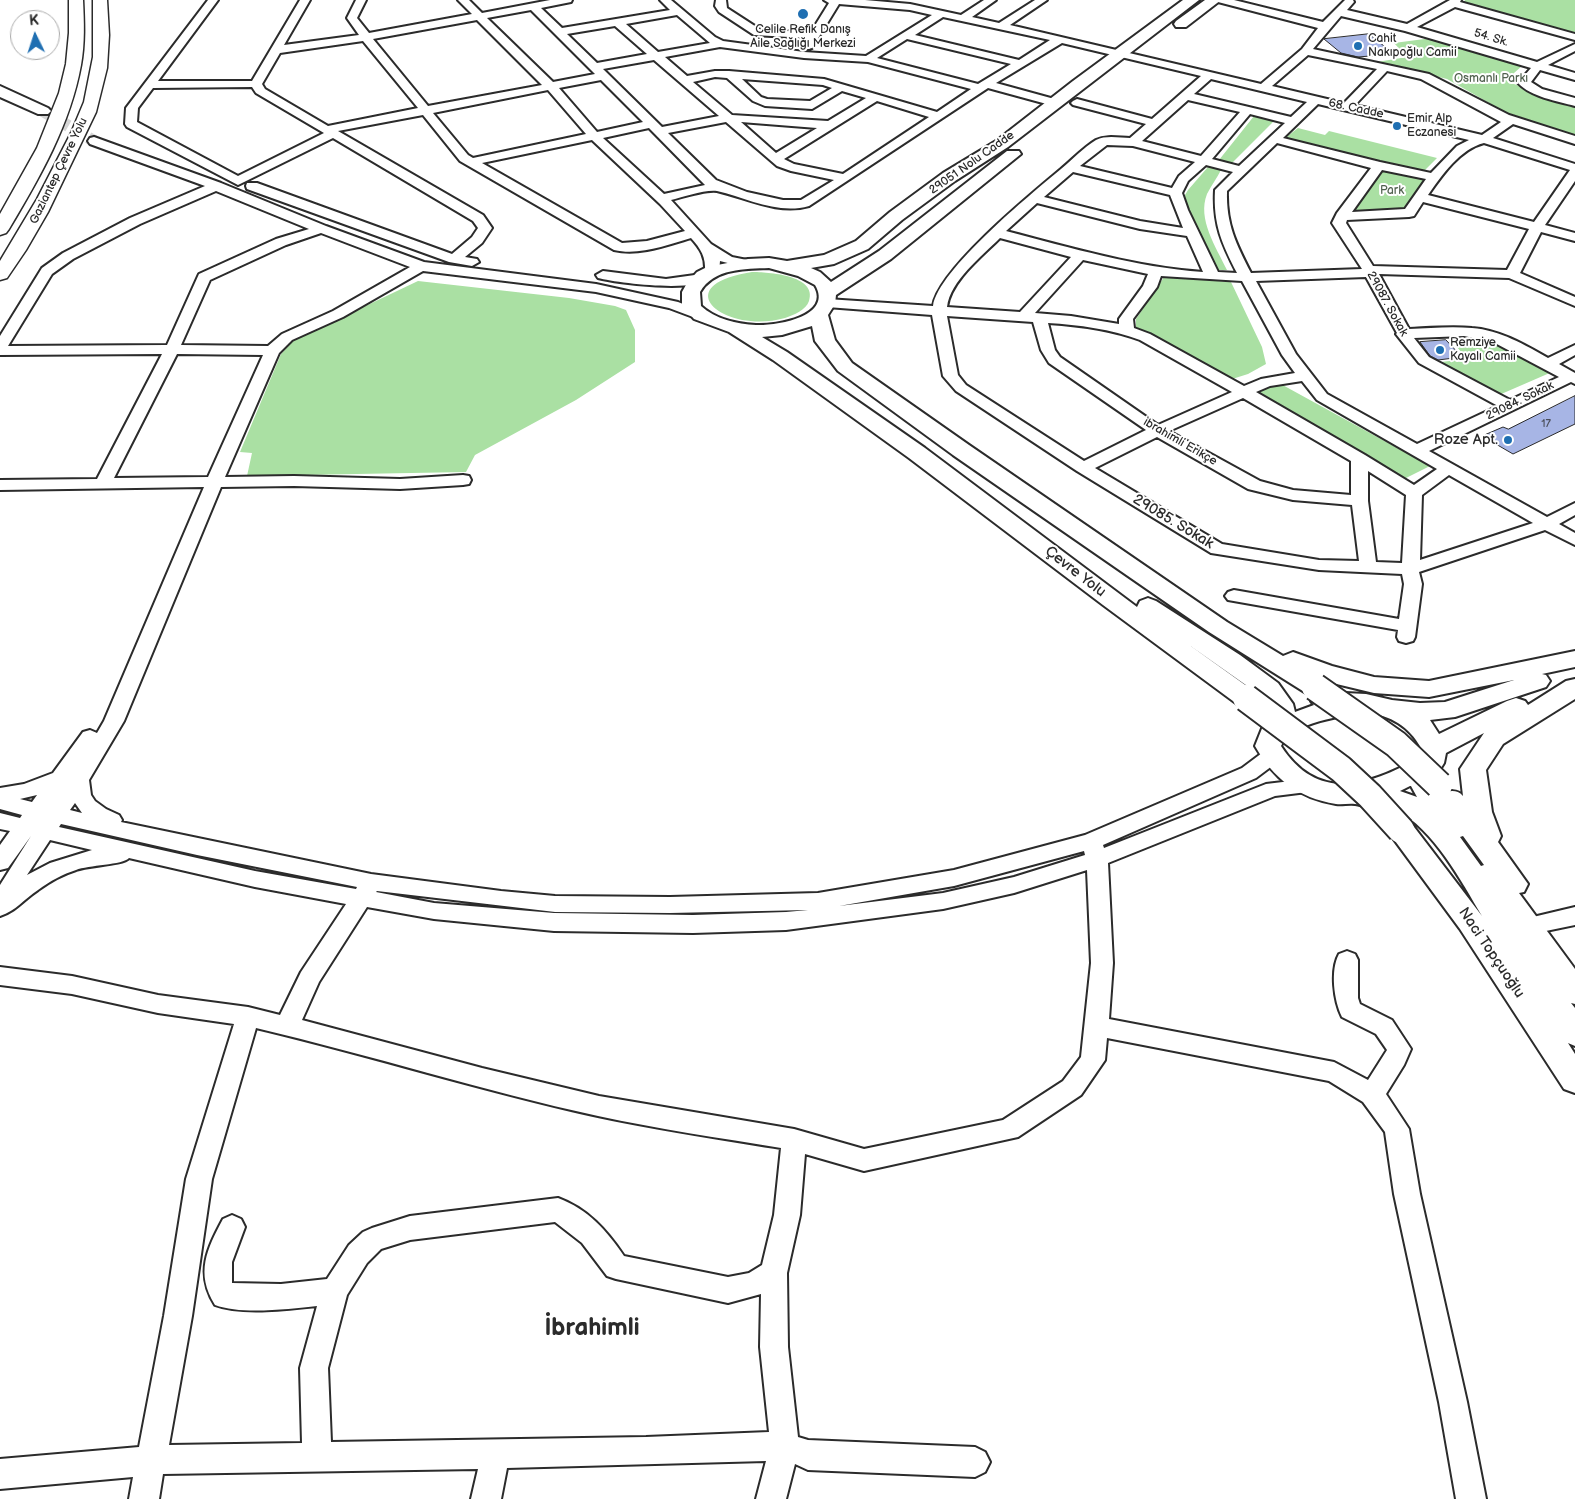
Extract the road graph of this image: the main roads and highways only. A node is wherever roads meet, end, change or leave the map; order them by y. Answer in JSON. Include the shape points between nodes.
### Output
{"nodes":[{"id":1,"x":76,"y":0,"type":"edge"},
{"id":2,"x":100,"y":0,"type":"edge"},
{"id":3,"x":1192,"y":0,"type":"edge"},
{"id":4,"x":1214,"y":0,"type":"edge"},
{"id":5,"x":0,"y":91,"type":"edge"},
{"id":6,"x":43,"y":111,"type":"tunnel mouth"},
{"id":7,"x":0,"y":229,"type":"edge"},
{"id":8,"x":790,"y":266,"type":"junction"},
{"id":9,"x":0,"y":274,"type":"edge"},
{"id":10,"x":824,"y":303,"type":"junction"},
{"id":11,"x":736,"y":330,"type":"junction"},
{"id":12,"x":873,"y":423,"type":"junction"},
{"id":13,"x":954,"y":444,"type":"junction"},
{"id":14,"x":1230,"y":634,"type":"junction"},
{"id":15,"x":1575,"y":659,"type":"edge"},
{"id":16,"x":1575,"y":667,"type":"edge"},
{"id":17,"x":1575,"y":685,"type":"edge"},
{"id":18,"x":1374,"y":704,"type":"junction"},
{"id":19,"x":1273,"y":744,"type":"junction"},
{"id":20,"x":1435,"y":765,"type":"junction"},
{"id":21,"x":1348,"y":796,"type":"junction"},
{"id":22,"x":1400,"y":830,"type":"joint"},
{"id":23,"x":1498,"y":862,"type":"junction"},
{"id":24,"x":1575,"y":971,"type":"edge"},
{"id":25,"x":1575,"y":992,"type":"edge"},
{"id":26,"x":1575,"y":1033,"type":"edge"},
{"id":27,"x":1575,"y":1080,"type":"edge"}],
"edges":[{"from":1,"to":7,"type":"highway","name":"Gaziantep Çevre Yolu","via":[[78,37],[68,93],[54,132]]},
{"from":2,"to":9,"type":"highway","name":"Gaziantep Çevre Yolu","via":[[101,56],[95,91],[81,130],[26,237]]},
{"from":3,"to":8,"type":"main road","name":"29051 Nolu Cadde","via":[[1002,144],[896,216],[862,245],[828,260]]},
{"from":4,"to":10,"type":"main road","name":"29051 Nolu Cadde","via":[[1136,57]]},
{"from":5,"to":6,"type":"main road"},
{"from":8,"to":10,"type":"main road","name":"29051 Nolu Cadde","via":[[821,282]]},
{"from":8,"to":11,"type":"main road","name":"29051 Nolu Cadde","via":[[769,263],[728,267],[707,275],[693,287],[692,307],[701,316]]},
{"from":10,"to":11,"type":"main road","name":"29051 Nolu Cadde","via":[[803,323],[782,329]]},
{"from":10,"to":13,"type":"main road","via":[[825,341],[845,367]]},
{"from":11,"to":12,"type":"main road","name":"Çevre Yolu","via":[[780,356]]},
{"from":12,"to":19,"type":"main road","via":[[938,463],[1269,689],[1282,711]]},
{"from":12,"to":22,"type":"main road","name":"Çevre Yolu","bridge":true,"via":[[1307,742],[1370,796]]},
{"from":13,"to":14,"type":"main road"},
{"from":13,"to":18,"type":"main road","via":[[984,476],[1287,684],[1326,702]]},
{"from":14,"to":15,"type":"main road","via":[[1325,673],[1374,685],[1420,689]]},
{"from":14,"to":20,"type":"main road","bridge":true,"via":[[1387,737],[1429,773]]},
{"from":16,"to":18,"type":"main road","via":[[1446,712],[1420,712]]},
{"from":17,"to":20,"type":"main road","via":[[1465,731]]},
{"from":17,"to":23,"type":"main road","via":[[1494,738],[1473,768],[1478,812]]},
{"from":18,"to":19,"type":"main road","via":[[1326,710],[1297,720]]},
{"from":18,"to":20,"type":"main road","via":[[1398,712],[1420,727]]},
{"from":19,"to":21,"type":"main road","via":[[1276,761],[1293,777],[1333,795]]},
{"from":20,"to":21,"type":"main road","via":[[1382,788]]},
{"from":20,"to":23,"type":"main road"},
{"from":20,"to":25,"type":"main road","via":[[1422,776],[1433,801]]},
{"from":21,"to":26,"type":"main road","via":[[1395,798],[1429,821],[1454,848]]},
{"from":22,"to":27,"type":"main road","name":"Naci Topçuoğlu","via":[[1476,930]]},
{"from":23,"to":24,"type":"main road"}]}
